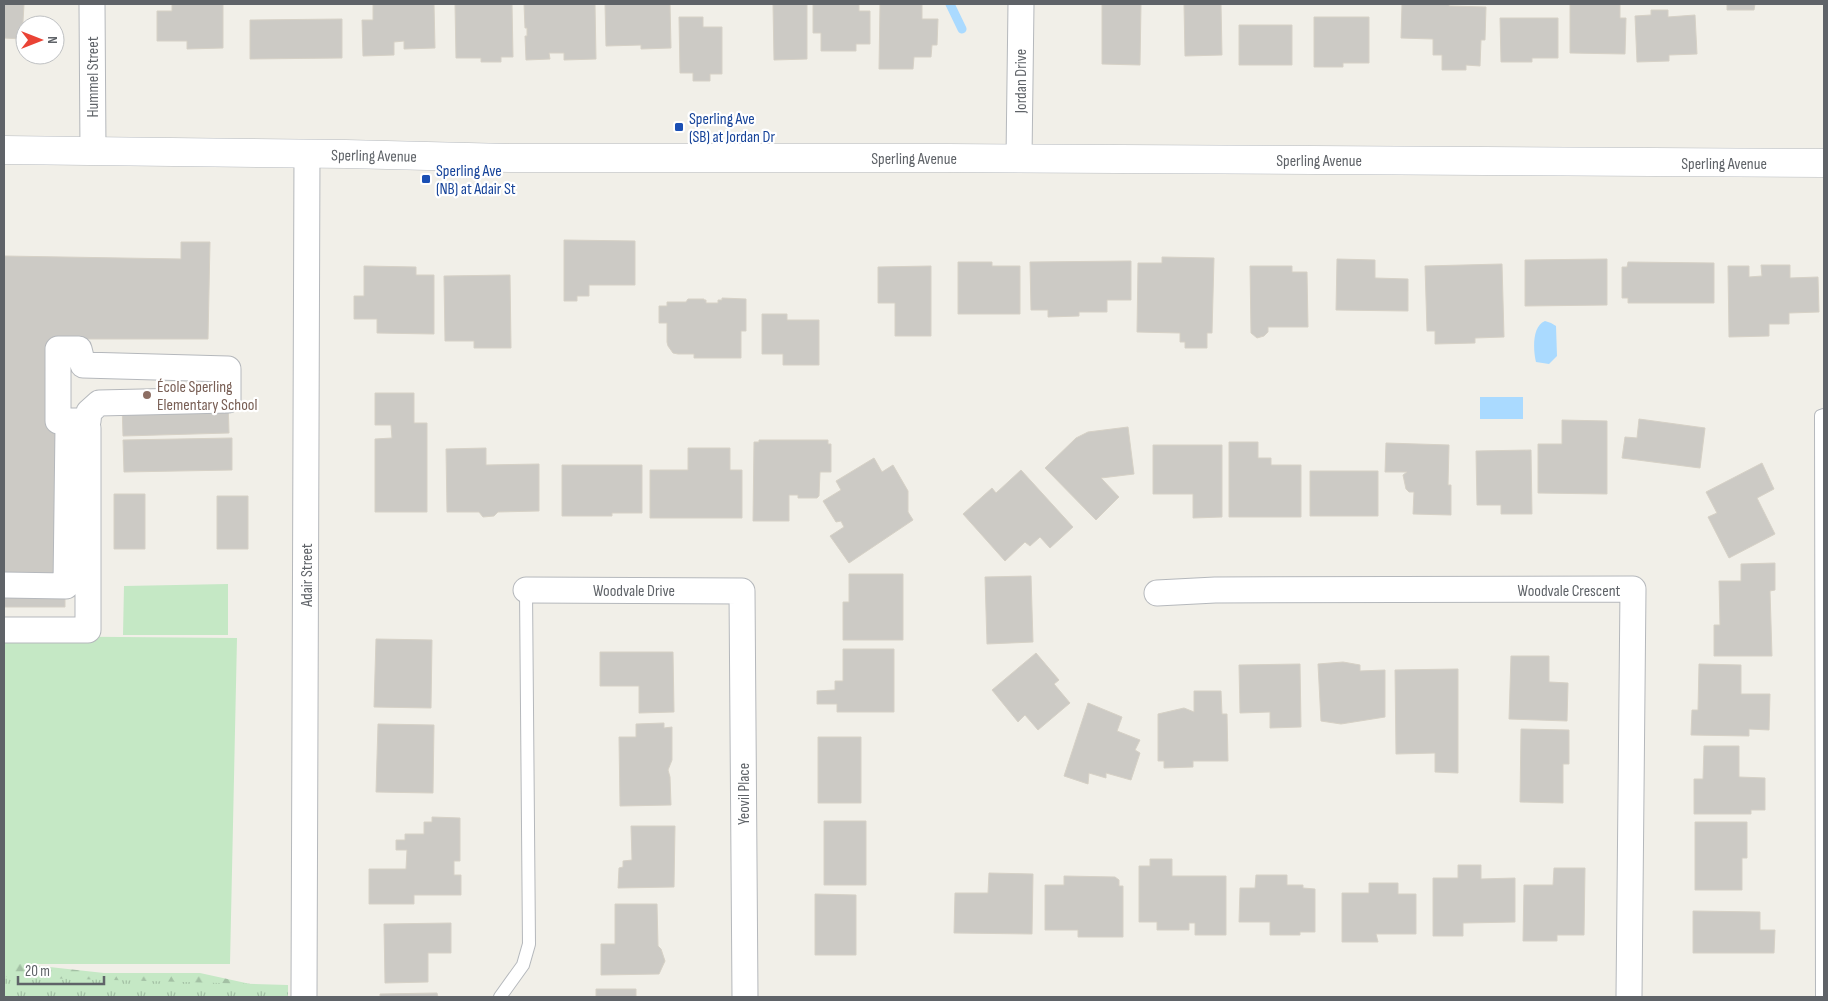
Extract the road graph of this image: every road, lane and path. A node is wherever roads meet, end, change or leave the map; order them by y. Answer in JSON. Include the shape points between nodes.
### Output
{"nodes":[{"id":1,"x":92,"y":4,"type":"edge"},
{"id":2,"x":1021,"y":4,"type":"edge"},
{"id":3,"x":4,"y":150,"type":"edge"},
{"id":4,"x":93,"y":151,"type":"junction"},
{"id":5,"x":307,"y":153,"type":"junction"},
{"id":6,"x":1019,"y":158,"type":"junction"},
{"id":7,"x":1824,"y":163,"type":"edge"},
{"id":8,"x":1824,"y":415,"type":"edge"},
{"id":9,"x":88,"y":420,"type":"joint"},
{"id":10,"x":4,"y":585,"type":"edge"},
{"id":11,"x":526,"y":590,"type":"joint"},
{"id":12,"x":742,"y":591,"type":"joint"},
{"id":13,"x":1157,"y":593,"type":"dead end"},
{"id":14,"x":4,"y":630,"type":"edge"},
{"id":15,"x":304,"y":997,"type":"edge"},
{"id":16,"x":500,"y":997,"type":"edge"},
{"id":17,"x":745,"y":997,"type":"edge"},
{"id":18,"x":1629,"y":997,"type":"edge"},
{"id":19,"x":1822,"y":997,"type":"edge"}],
"edges":[{"from":1,"to":4,"type":"street","name":"Hummel Street"},
{"from":2,"to":6,"type":"street","name":"Jordan Drive"},
{"from":3,"to":4,"type":"street","name":"Sperling Avenue"},
{"from":4,"to":5,"type":"street","name":"Sperling Avenue"},
{"from":5,"to":6,"type":"street","name":"Sperling Avenue","via":[[509,158]]},
{"from":5,"to":15,"type":"street","name":"Adair Street"},
{"from":6,"to":7,"type":"street","name":"Sperling Avenue"},
{"from":8,"to":19,"type":"lane","via":[[1821,416]]},
{"from":9,"to":9,"type":"street","via":[[58,421],[58,349],[79,349],[83,365],[228,369],[228,400],[99,403],[89,412]]},
{"from":10,"to":14,"type":"street","via":[[66,586],[68,427],[88,428],[88,630]]},
{"from":11,"to":12,"type":"street","name":"Woodvale Drive"},
{"from":11,"to":16,"type":"lane","via":[[529,944],[523,965]]},
{"from":12,"to":17,"type":"street","name":"Yeovil Place"},
{"from":13,"to":18,"type":"street","name":"Woodvale Crescent","via":[[1215,590],[1633,589]]}]}
